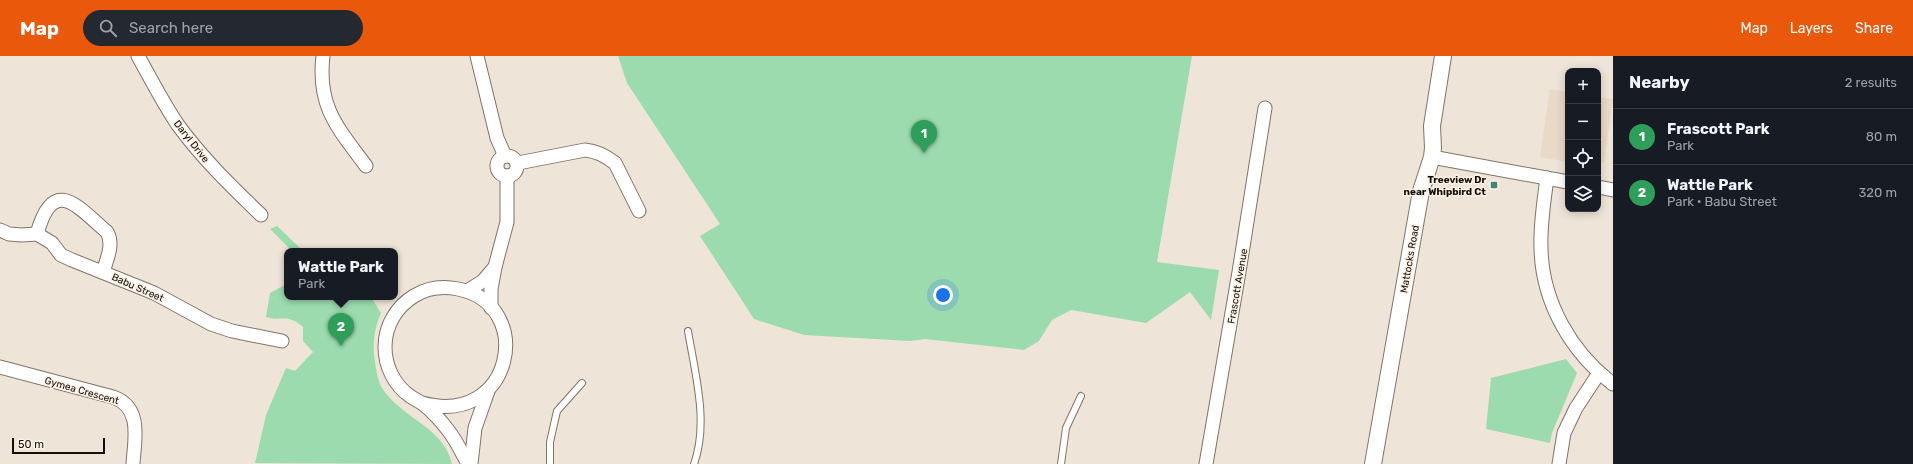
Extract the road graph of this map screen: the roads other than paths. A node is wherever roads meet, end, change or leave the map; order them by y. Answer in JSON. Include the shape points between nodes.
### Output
{"nodes":[{"id":1,"x":138,"y":56,"type":"edge"},
{"id":2,"x":323,"y":56,"type":"edge"},
{"id":3,"x":477,"y":56,"type":"edge"},
{"id":4,"x":1443,"y":56,"type":"edge"},
{"id":5,"x":1265,"y":108,"type":"dead end"},
{"id":6,"x":505,"y":156,"type":"junction"},
{"id":7,"x":1432,"y":158,"type":"junction"},
{"id":8,"x":518,"y":163,"type":"junction"},
{"id":9,"x":366,"y":166,"type":"dead end"},
{"id":10,"x":507,"y":176,"type":"junction"},
{"id":11,"x":1547,"y":178,"type":"junction"},
{"id":12,"x":1565,"y":181,"type":"edge"},
{"id":13,"x":1601,"y":188,"type":"edge"},
{"id":14,"x":1613,"y":190,"type":"edge"},
{"id":15,"x":639,"y":211,"type":"dead end"},
{"id":16,"x":261,"y":215,"type":"dead end"},
{"id":17,"x":0,"y":230,"type":"edge"},
{"id":18,"x":37,"y":234,"type":"junction"},
{"id":19,"x":495,"y":267,"type":"junction"},
{"id":20,"x":103,"y":272,"type":"junction"},
{"id":21,"x":467,"y":291,"type":"junction"},
{"id":22,"x":492,"y":308,"type":"junction"},
{"id":23,"x":688,"y":331,"type":"dead end"},
{"id":24,"x":282,"y":341,"type":"dead end"},
{"id":25,"x":0,"y":367,"type":"edge"},
{"id":26,"x":1599,"y":373,"type":"junction"},
{"id":27,"x":582,"y":384,"type":"dead end"},
{"id":28,"x":1613,"y":384,"type":"edge"},
{"id":29,"x":488,"y":390,"type":"junction"},
{"id":30,"x":1081,"y":396,"type":"dead end"},
{"id":31,"x":422,"y":403,"type":"junction"},
{"id":32,"x":133,"y":464,"type":"edge"},
{"id":33,"x":470,"y":464,"type":"edge"},
{"id":34,"x":550,"y":464,"type":"edge"},
{"id":35,"x":694,"y":464,"type":"edge"},
{"id":36,"x":1061,"y":464,"type":"edge"},
{"id":37,"x":1206,"y":464,"type":"edge"},
{"id":38,"x":1374,"y":464,"type":"edge"},
{"id":39,"x":1559,"y":464,"type":"edge"}],
"edges":[{"from":1,"to":16,"type":"street","name":"Daryl Drive","via":[[192,144]]},
{"from":2,"to":9,"type":"street","via":[[321,84],[325,104],[340,131]]},
{"from":3,"to":6,"type":"street","via":[[497,138]]},
{"from":4,"to":7,"type":"street","name":"Mattocks Road","via":[[1432,126]]},
{"from":5,"to":37,"type":"street","name":"Frascott Avenue"},
{"from":6,"to":8,"type":"street","via":[[511,156]]},
{"from":6,"to":10,"type":"street","via":[[499,159],[497,165],[499,172]]},
{"from":7,"to":11,"type":"street"},
{"from":7,"to":38,"type":"street","name":"Mattocks Road","via":[[1421,192]]},
{"from":8,"to":10,"type":"street","via":[[516,172]]},
{"from":8,"to":15,"type":"street","via":[[585,150],[597,152],[615,163]]},
{"from":10,"to":19,"type":"street","via":[[507,222]]},
{"from":11,"to":12,"type":"street"},
{"from":11,"to":26,"type":"street","via":[[1541,249],[1545,277],[1553,306],[1564,329]]},
{"from":13,"to":14,"type":"street"},
{"from":17,"to":18,"type":"street","via":[[8,234]]},
{"from":18,"to":20,"type":"street","name":"Babu Street","via":[[52,243],[61,255]]},
{"from":18,"to":20,"type":"street","via":[[47,206],[52,202],[66,200],[74,204],[110,236],[111,242]]},
{"from":19,"to":21,"type":"street","via":[[483,280]]},
{"from":19,"to":22,"type":"street"},
{"from":20,"to":24,"type":"street","name":"Babu Street","via":[[154,293],[211,324]]},
{"from":21,"to":22,"type":"street"},
{"from":21,"to":31,"type":"street","via":[[445,287],[423,291],[404,304],[390,322],[385,343],[390,373],[404,391]]},
{"from":22,"to":29,"type":"street","via":[[500,322],[506,346],[501,370]]},
{"from":23,"to":35,"type":"lane","via":[[700,405],[699,450]]},
{"from":25,"to":32,"type":"street","name":"Gymea Crescent","via":[[113,396],[125,403],[136,423]]},
{"from":26,"to":28,"type":"street"},
{"from":26,"to":39,"type":"street","via":[[1576,408],[1564,433]]},
{"from":27,"to":34,"type":"lane","via":[[557,411],[550,442]]},
{"from":29,"to":31,"type":"street","via":[[476,400],[456,407],[436,407]]},
{"from":29,"to":33,"type":"street","via":[[475,428]]},
{"from":30,"to":36,"type":"lane","via":[[1066,428]]},
{"from":31,"to":33,"type":"street","via":[[449,431]]}]}
